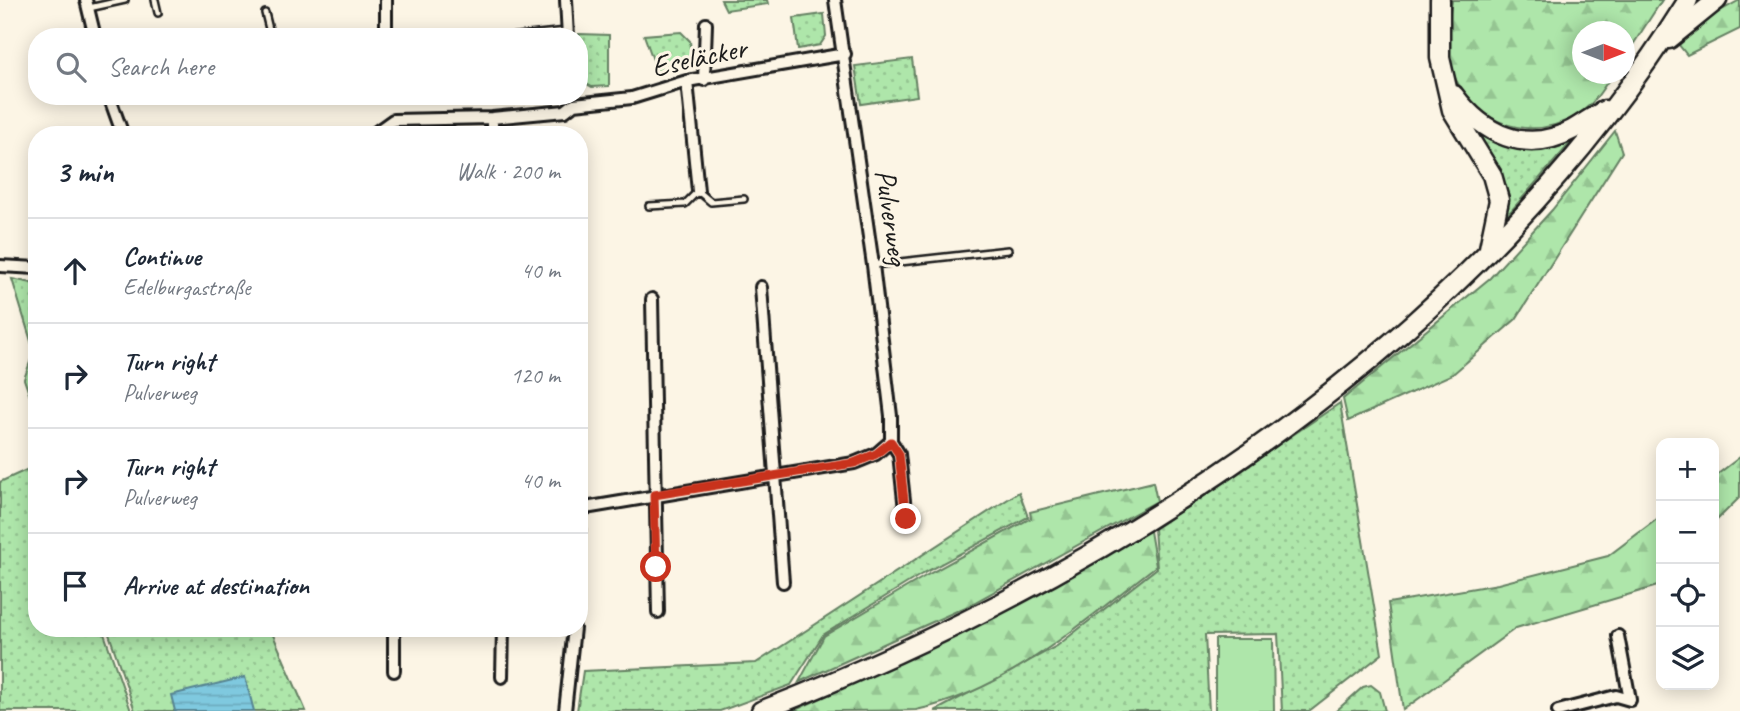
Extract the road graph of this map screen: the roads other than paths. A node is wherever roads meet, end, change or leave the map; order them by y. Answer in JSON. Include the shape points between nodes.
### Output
{"nodes":[{"id":1,"x":125,"y":0,"type":"edge"},
{"id":2,"x":155,"y":0,"type":"edge"},
{"id":3,"x":386,"y":0,"type":"edge"},
{"id":4,"x":566,"y":0,"type":"edge"},
{"id":5,"x":835,"y":0,"type":"edge"},
{"id":6,"x":1440,"y":0,"type":"edge"},
{"id":7,"x":1688,"y":0,"type":"edge"},
{"id":8,"x":1717,"y":0,"type":"edge"},
{"id":9,"x":88,"y":4,"type":"edge"},
{"id":10,"x":158,"y":13,"type":"dead end"},
{"id":11,"x":265,"y":13,"type":"dead end"},
{"id":12,"x":706,"y":24,"type":"dead end"},
{"id":13,"x":93,"y":28,"type":"edge"},
{"id":14,"x":269,"y":28,"type":"edge"},
{"id":15,"x":386,"y":28,"type":"edge"},
{"id":16,"x":567,"y":28,"type":"edge"},
{"id":17,"x":1655,"y":50,"type":"junction"},
{"id":18,"x":845,"y":54,"type":"junction"},
{"id":19,"x":704,"y":79,"type":"junction"},
{"id":20,"x":687,"y":81,"type":"junction"},
{"id":21,"x":1446,"y":84,"type":"junction"},
{"id":22,"x":588,"y":102,"type":"edge"},
{"id":23,"x":112,"y":105,"type":"edge"},
{"id":24,"x":565,"y":105,"type":"edge"},
{"id":25,"x":1614,"y":105,"type":"junction"},
{"id":26,"x":492,"y":118,"type":"junction"},
{"id":27,"x":120,"y":126,"type":"edge"},
{"id":28,"x":385,"y":126,"type":"edge"},
{"id":29,"x":492,"y":126,"type":"edge"},
{"id":30,"x":698,"y":191,"type":"junction"},
{"id":31,"x":744,"y":200,"type":"dead end"},
{"id":32,"x":649,"y":206,"type":"dead end"},
{"id":33,"x":1008,"y":250,"type":"dead end"},
{"id":34,"x":1488,"y":252,"type":"junction"},
{"id":35,"x":873,"y":265,"type":"junction"},
{"id":36,"x":0,"y":266,"type":"edge"},
{"id":37,"x":28,"y":268,"type":"edge"},
{"id":38,"x":761,"y":288,"type":"dead end"},
{"id":39,"x":652,"y":299,"type":"dead end"},
{"id":40,"x":891,"y":442,"type":"junction"},
{"id":41,"x":775,"y":478,"type":"junction"},
{"id":42,"x":654,"y":495,"type":"junction"},
{"id":43,"x":588,"y":507,"type":"edge"},
{"id":44,"x":906,"y":519,"type":"dead end"},
{"id":45,"x":783,"y":582,"type":"dead end"},
{"id":46,"x":658,"y":612,"type":"dead end"},
{"id":47,"x":1618,"y":636,"type":"dead end"},
{"id":48,"x":394,"y":637,"type":"edge"},
{"id":49,"x":503,"y":637,"type":"edge"},
{"id":50,"x":573,"y":637,"type":"edge"},
{"id":51,"x":394,"y":671,"type":"dead end"},
{"id":52,"x":502,"y":677,"type":"dead end"},
{"id":53,"x":1632,"y":705,"type":"edge"},
{"id":54,"x":565,"y":711,"type":"edge"},
{"id":55,"x":761,"y":711,"type":"edge"},
{"id":56,"x":1558,"y":711,"type":"edge"}],
"edges":[{"from":1,"to":9,"type":"lane"},
{"from":2,"to":10,"type":"lane"},
{"from":3,"to":15,"type":"street"},
{"from":4,"to":16,"type":"street"},
{"from":5,"to":18,"type":"street","name":"Pulverweg"},
{"from":6,"to":21,"type":"main road","via":[[1438,31]]},
{"from":7,"to":17,"type":"main road"},
{"from":8,"to":17,"type":"main road"},
{"from":9,"to":13,"type":"street"},
{"from":11,"to":14,"type":"lane"},
{"from":12,"to":19,"type":"street"},
{"from":17,"to":25,"type":"main road"},
{"from":18,"to":19,"type":"street","name":"Eseläcker"},
{"from":18,"to":35,"type":"street","name":"Pulverweg"},
{"from":19,"to":20,"type":"street","name":"Eseläcker"},
{"from":20,"to":22,"type":"street","name":"Eseläcker","via":[[632,98]]},
{"from":20,"to":30,"type":"street"},
{"from":21,"to":25,"type":"main road","via":[[1472,118],[1499,135],[1522,140],[1547,139],[1572,130]]},
{"from":21,"to":34,"type":"main road","via":[[1452,110],[1492,175],[1499,200]]},
{"from":23,"to":27,"type":"street"},
{"from":24,"to":26,"type":"street","name":"Eseläcker"},
{"from":25,"to":34,"type":"main road"},
{"from":26,"to":28,"type":"street","name":"Eseläcker","via":[[393,120]]},
{"from":26,"to":29,"type":"street"},
{"from":30,"to":31,"type":"lane","via":[[711,202]]},
{"from":30,"to":32,"type":"lane","via":[[685,204]]},
{"from":33,"to":35,"type":"lane"},
{"from":34,"to":55,"type":"main road","via":[[1355,375],[1265,444],[1182,499],[1056,573],[856,671]]},
{"from":35,"to":40,"type":"street","name":"Pulverweg"},
{"from":36,"to":37,"type":"street"},
{"from":38,"to":41,"type":"street"},
{"from":39,"to":42,"type":"street"},
{"from":40,"to":41,"type":"street","via":[[854,463]]},
{"from":40,"to":44,"type":"street","name":"Pulverweg","via":[[899,454]]},
{"from":41,"to":42,"type":"street"},
{"from":41,"to":45,"type":"street"},
{"from":42,"to":43,"type":"street"},
{"from":42,"to":46,"type":"street"},
{"from":47,"to":53,"type":"street"},
{"from":48,"to":51,"type":"street"},
{"from":49,"to":52,"type":"street"},
{"from":50,"to":54,"type":"street"},
{"from":53,"to":56,"type":"street","via":[[1616,696]]}]}
